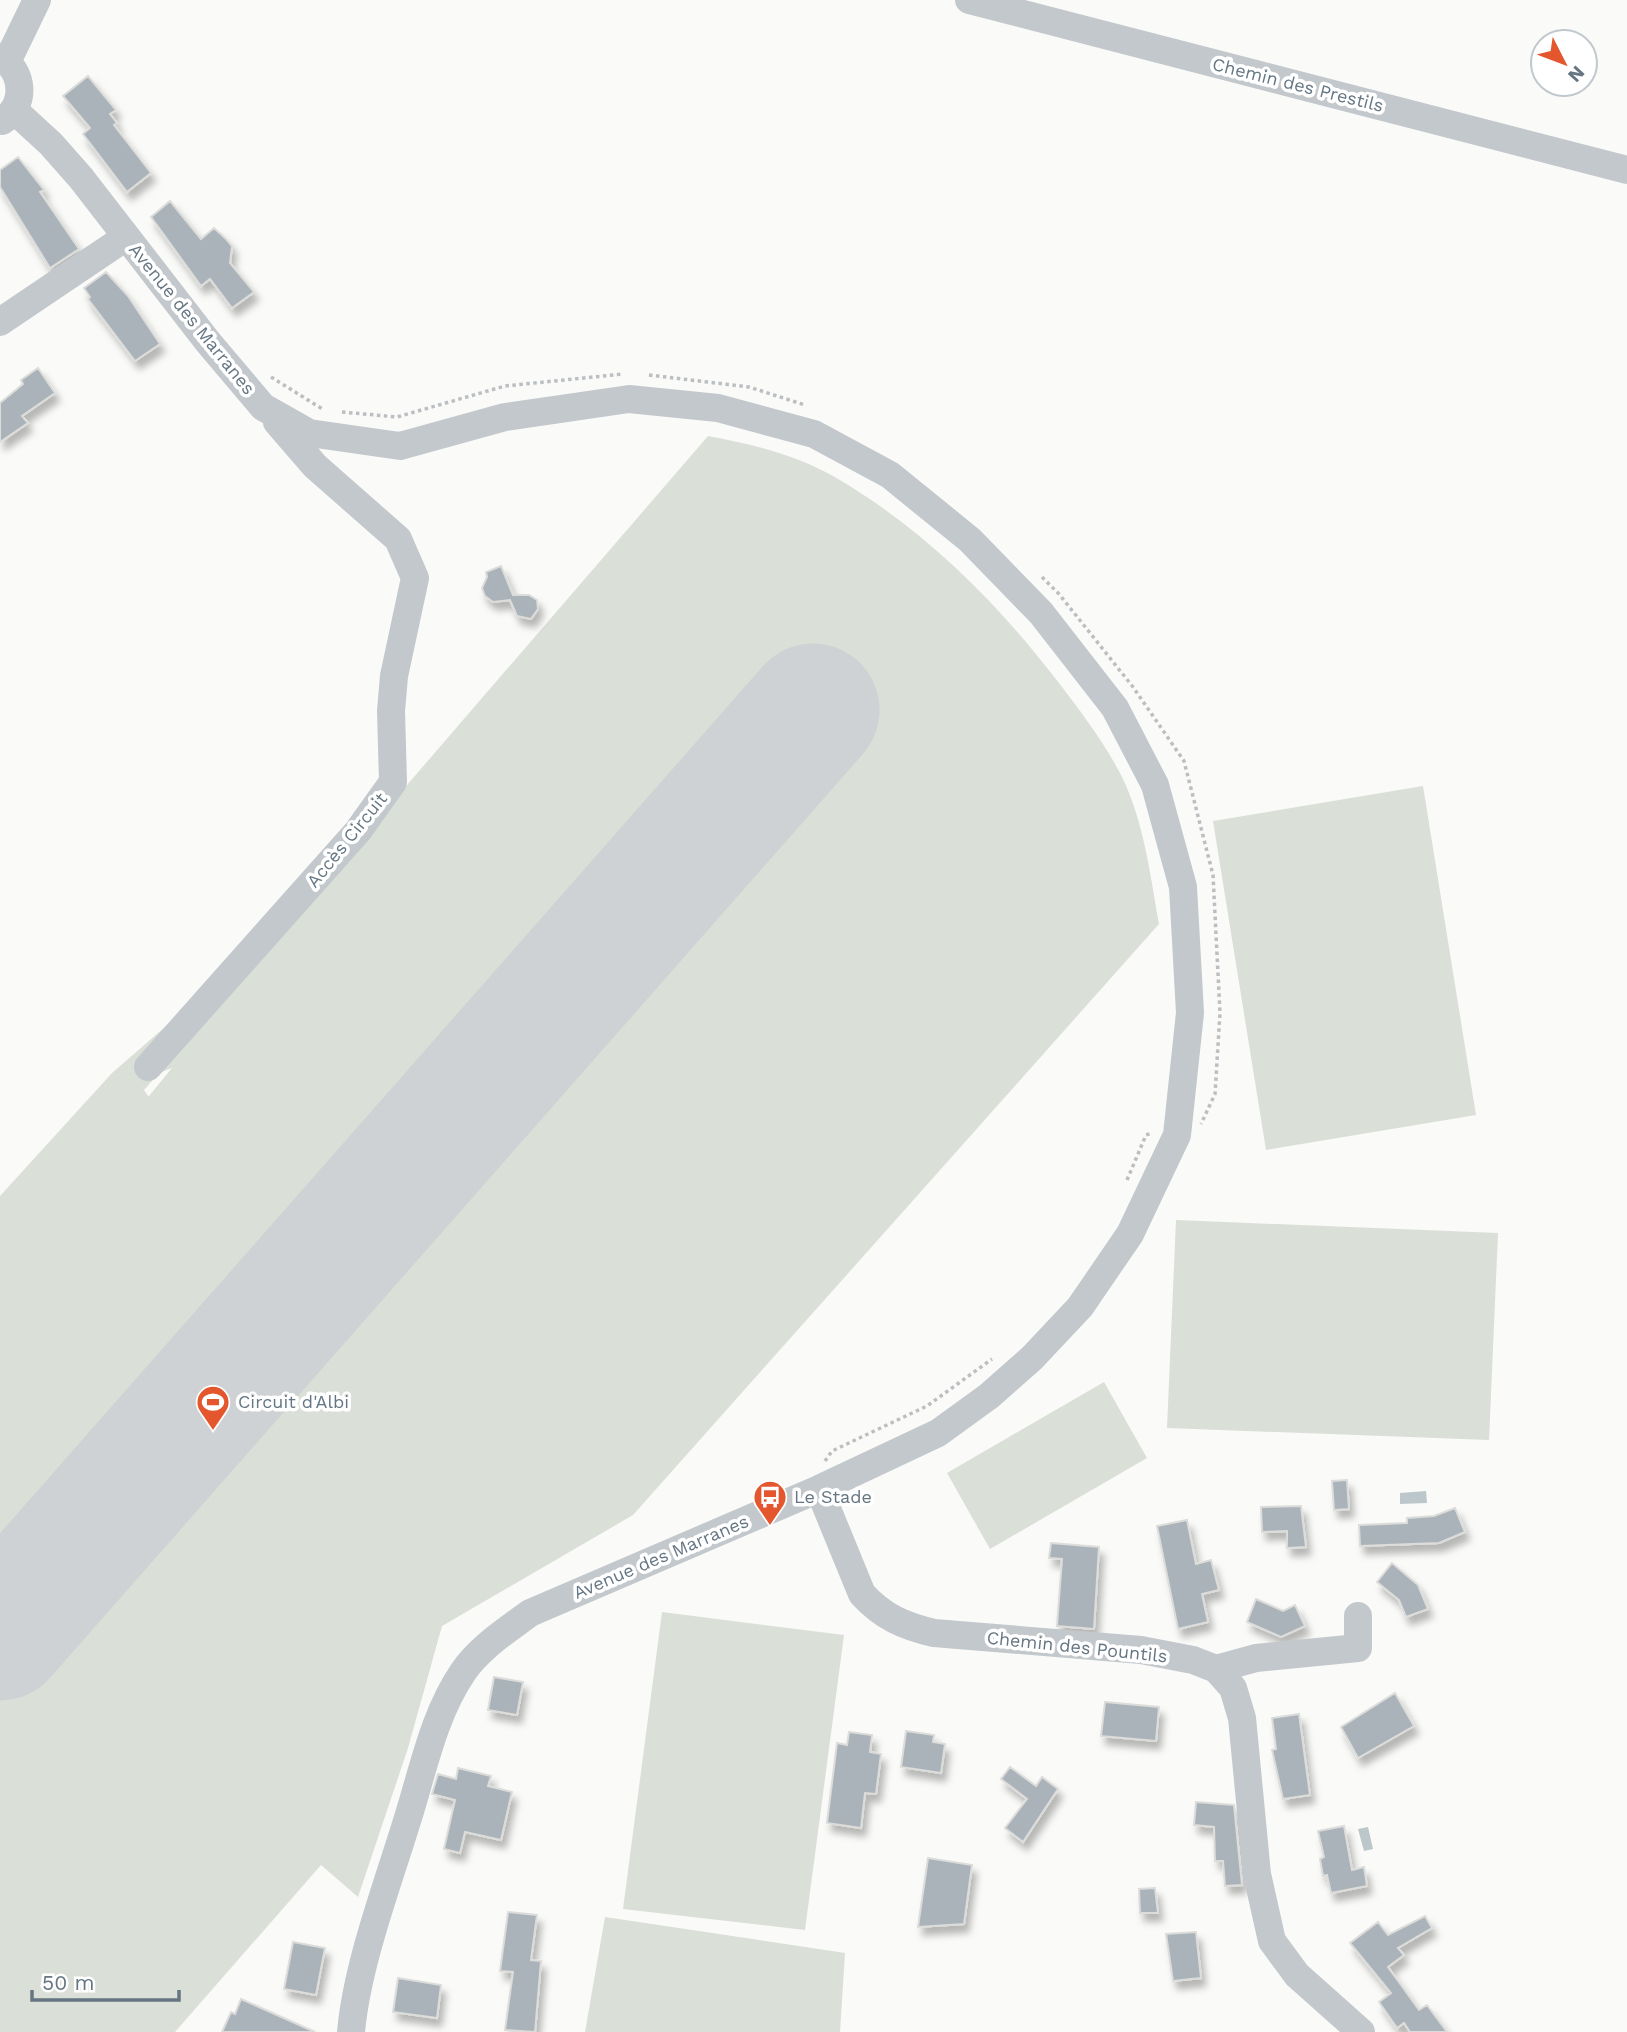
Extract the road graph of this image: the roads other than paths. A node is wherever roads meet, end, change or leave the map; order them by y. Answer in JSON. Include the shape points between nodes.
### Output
{"nodes":[{"id":1,"x":37,"y":0,"type":"edge"},
{"id":2,"x":969,"y":0,"type":"edge"},
{"id":3,"x":4,"y":60,"type":"edge"},
{"id":4,"x":7,"y":116,"type":"edge"},
{"id":5,"x":1627,"y":170,"type":"edge"},
{"id":6,"x":126,"y":237,"type":"junction"},
{"id":7,"x":0,"y":322,"type":"edge"},
{"id":8,"x":263,"y":407,"type":"junction"},
{"id":9,"x":148,"y":1067,"type":"dead end"},
{"id":10,"x":826,"y":1486,"type":"junction"},
{"id":11,"x":1358,"y":1616,"type":"dead end"},
{"id":12,"x":1216,"y":1670,"type":"junction"},
{"id":13,"x":351,"y":2032,"type":"edge"},
{"id":14,"x":1361,"y":2032,"type":"edge"}],
"edges":[{"from":1,"to":3,"type":"street"},
{"from":2,"to":5,"type":"street","name":"Chemin des Prestils"},
{"from":3,"to":4,"type":"street","via":[[20,84],[19,98]]},
{"from":4,"to":6,"type":"street","name":"Avenue des Marranes","via":[[59,152]]},
{"from":6,"to":7,"type":"street"},
{"from":6,"to":8,"type":"street","name":"Avenue des Marranes"},
{"from":8,"to":9,"type":"street","name":"Accès Circuit","via":[[315,466],[398,539],[415,578],[394,676],[393,782],[358,831]]},
{"from":8,"to":10,"type":"street","name":"Avenue des Marranes","via":[[309,433],[400,446],[505,417],[629,399],[718,408],[814,434],[890,475],[970,540],[1041,613],[1115,708],[1155,785],[1183,887],[1190,1013],[1178,1128],[1130,1234],[1080,1307],[1032,1358],[938,1433]]},
{"from":10,"to":12,"type":"street","name":"Chemin des Pountils","via":[[874,1607],[902,1626],[1141,1650],[1193,1660]]},
{"from":10,"to":13,"type":"street","name":"Avenue des Marranes","via":[[530,1613],[465,1669],[444,1703],[397,1852],[353,2006]]},
{"from":11,"to":12,"type":"street","via":[[1358,1648],[1256,1658]]},
{"from":12,"to":14,"type":"street","via":[[1233,1688],[1242,1718],[1257,1874],[1272,1941],[1297,1975]]}]}
